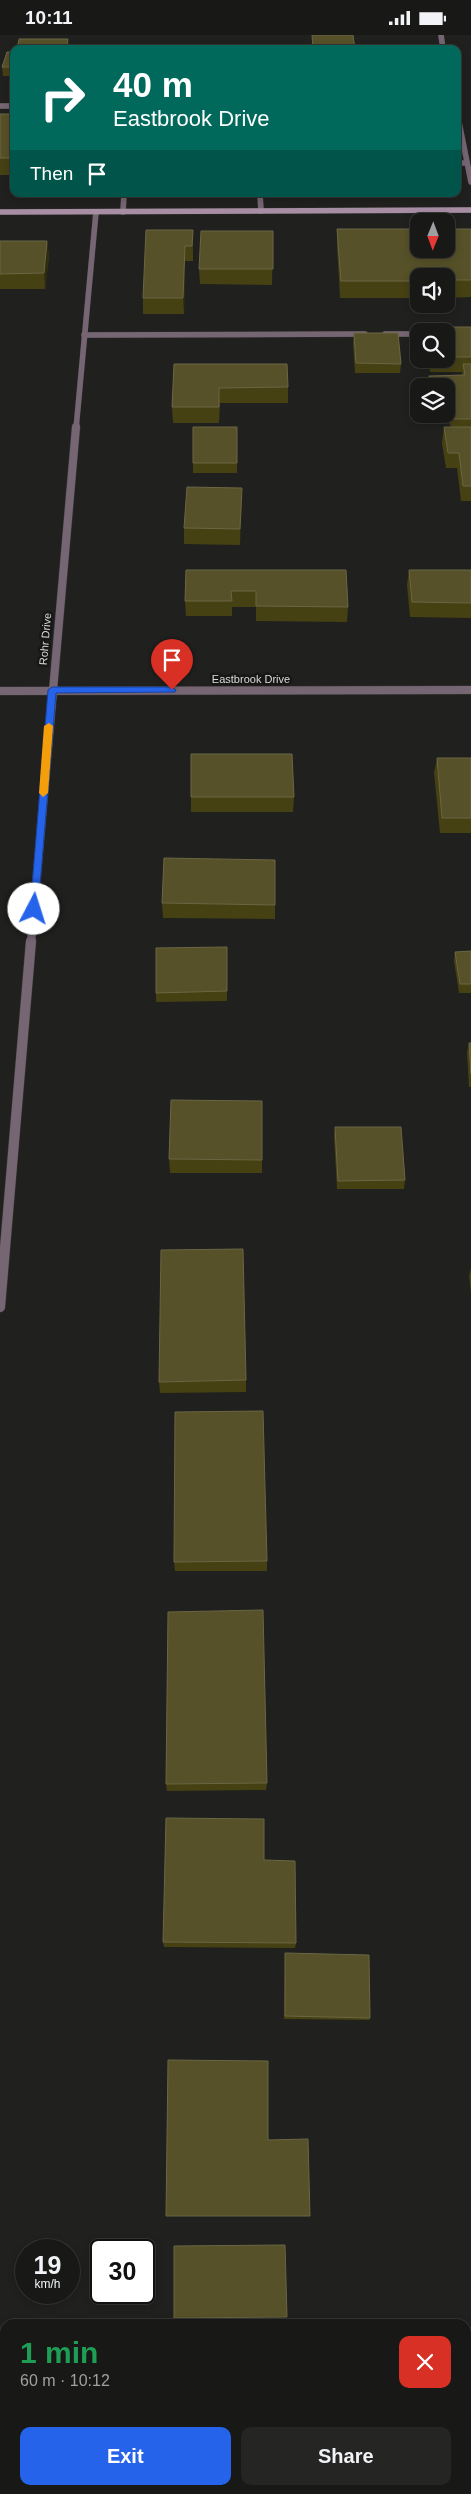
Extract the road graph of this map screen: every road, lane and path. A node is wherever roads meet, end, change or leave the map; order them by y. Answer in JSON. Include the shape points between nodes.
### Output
{"nodes":[{"id":1,"x":461,"y":132,"type":"edge"},
{"id":2,"x":461,"y":163,"type":"edge"},
{"id":3,"x":467,"y":163,"type":"junction"},
{"id":4,"x":471,"y":182,"type":"edge"},
{"id":5,"x":124,"y":197,"type":"edge"},
{"id":6,"x":260,"y":197,"type":"edge"},
{"id":7,"x":471,"y":210,"type":"edge"},
{"id":8,"x":123,"y":211,"type":"junction"},
{"id":9,"x":261,"y":211,"type":"junction"},
{"id":10,"x":0,"y":212,"type":"edge"},
{"id":11,"x":96,"y":212,"type":"junction"},
{"id":12,"x":370,"y":334,"type":"edge"},
{"id":13,"x":379,"y":334,"type":"edge"},
{"id":14,"x":410,"y":334,"type":"edge"},
{"id":15,"x":84,"y":335,"type":"junction"},
{"id":16,"x":52,"y":690,"type":"junction"},
{"id":17,"x":471,"y":690,"type":"edge"},
{"id":18,"x":0,"y":691,"type":"edge"},
{"id":19,"x":0,"y":1307,"type":"edge"}],
"edges":[{"from":1,"to":3,"type":"street"},
{"from":2,"to":3,"type":"street"},
{"from":3,"to":4,"type":"street"},
{"from":5,"to":8,"type":"street"},
{"from":6,"to":9,"type":"street"},
{"from":7,"to":9,"type":"main road"},
{"from":8,"to":9,"type":"main road"},
{"from":8,"to":11,"type":"main road"},
{"from":10,"to":11,"type":"main road"},
{"from":11,"to":15,"type":"street","name":"Rohr Drive"},
{"from":12,"to":15,"type":"street"},
{"from":13,"to":14,"type":"street"},
{"from":15,"to":16,"type":"street","name":"Rohr Drive"},
{"from":16,"to":17,"type":"street","name":"Eastbrook Drive"},
{"from":16,"to":18,"type":"street","name":"Eastbrook Drive"},
{"from":16,"to":19,"type":"street","name":"Rohr Drive"}]}
